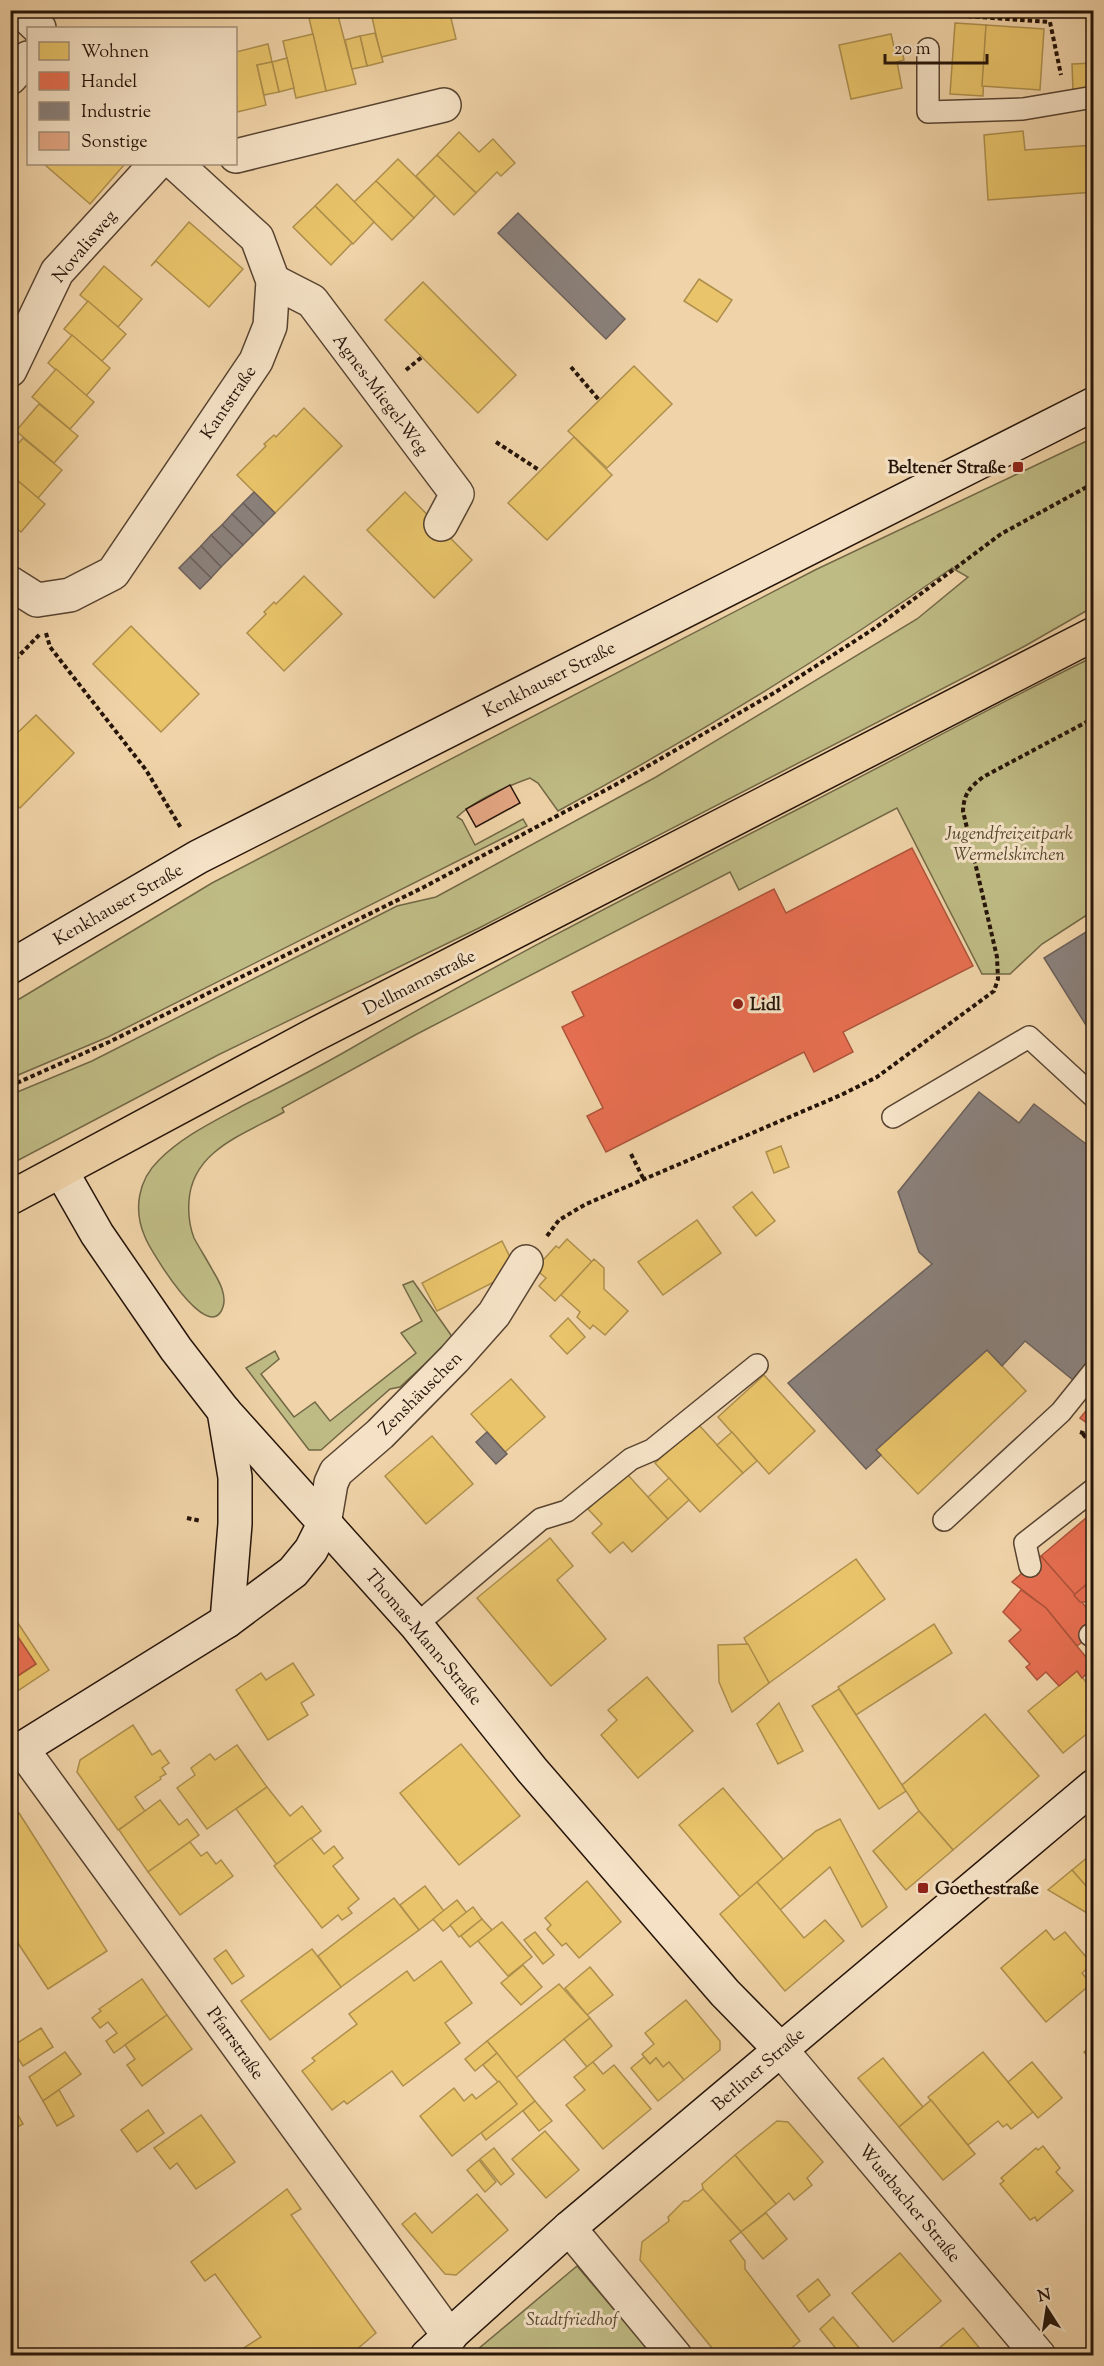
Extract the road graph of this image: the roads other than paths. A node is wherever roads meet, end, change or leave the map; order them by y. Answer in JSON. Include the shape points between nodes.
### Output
{"nodes":[{"id":1,"x":20,"y":10,"type":"edge"},
{"id":2,"x":38,"y":27,"type":"edge"},
{"id":3,"x":928,"y":50,"type":"dead end"},
{"id":4,"x":27,"y":59,"type":"edge"},
{"id":5,"x":10,"y":78,"type":"edge"},
{"id":6,"x":1094,"y":97,"type":"edge"},
{"id":7,"x":444,"y":105,"type":"dead end"},
{"id":8,"x":237,"y":156,"type":"edge"},
{"id":9,"x":179,"y":165,"type":"edge"},
{"id":10,"x":273,"y":281,"type":"junction"},
{"id":11,"x":10,"y":370,"type":"edge"},
{"id":12,"x":1094,"y":404,"type":"edge"},
{"id":13,"x":441,"y":524,"type":"dead end"},
{"id":14,"x":24,"y":592,"type":"edge"},
{"id":15,"x":1094,"y":634,"type":"edge"},
{"id":16,"x":10,"y":967,"type":"edge"},
{"id":17,"x":1094,"y":1097,"type":"edge"},
{"id":18,"x":893,"y":1117,"type":"dead end"},
{"id":19,"x":61,"y":1171,"type":"junction"},
{"id":20,"x":10,"y":1198,"type":"edge"},
{"id":21,"x":526,"y":1262,"type":"road end"},
{"id":22,"x":757,"y":1365,"type":"dead end"},
{"id":23,"x":1094,"y":1371,"type":"edge"},
{"id":24,"x":224,"y":1411,"type":"junction"},
{"id":25,"x":1094,"y":1489,"type":"edge"},
{"id":26,"x":944,"y":1520,"type":"dead end"},
{"id":27,"x":324,"y":1524,"type":"junction"},
{"id":28,"x":1030,"y":1566,"type":"dead end"},
{"id":29,"x":227,"y":1621,"type":"junction"},
{"id":30,"x":416,"y":1625,"type":"junction"},
{"id":31,"x":16,"y":1752,"type":"edge"},
{"id":32,"x":1094,"y":1786,"type":"edge"},
{"id":33,"x":781,"y":2050,"type":"junction"},
{"id":34,"x":569,"y":2228,"type":"junction"},
{"id":35,"x":438,"y":2346,"type":"edge"},
{"id":36,"x":675,"y":2355,"type":"edge"},
{"id":37,"x":1040,"y":2355,"type":"edge"}],
"edges":[{"from":1,"to":2,"type":"street"},
{"from":3,"to":6,"type":"lane","via":[[928,112],[1023,109]]},
{"from":4,"to":5,"type":"street"},
{"from":7,"to":8,"type":"street"},
{"from":9,"to":10,"type":"street","name":"Kantstraße","via":[[258,238]]},
{"from":9,"to":11,"type":"street","name":"Novalisweg","via":[[57,272]]},
{"from":10,"to":13,"type":"street","name":"Agnes-Miegel-Weg","via":[[312,301],[457,494]]},
{"from":10,"to":14,"type":"street","name":"Kantstraße","via":[[270,326],[256,361],[113,573],[70,596]]},
{"from":12,"to":16,"type":"street","name":"Kenkhauser Straße","via":[[198,857]]},
{"from":15,"to":19,"type":"main road","name":"Dellmannstraße","via":[[312,1036]]},
{"from":17,"to":18,"type":"lane","via":[[1029,1037]]},
{"from":19,"to":20,"type":"main road","name":"Dellmannstraße"},
{"from":19,"to":24,"type":"street","name":"Thomas-Mann-Straße","via":[[97,1234]]},
{"from":21,"to":27,"type":"street","name":"Zenshäuschen","via":[[494,1314],[454,1359],[336,1472]]},
{"from":22,"to":30,"type":"lane","via":[[652,1450],[631,1459],[567,1511],[541,1519]]},
{"from":23,"to":26,"type":"lane","via":[[1061,1412]]},
{"from":24,"to":27,"type":"street","name":"Thomas-Mann-Straße"},
{"from":24,"to":29,"type":"street","via":[[235,1478]]},
{"from":25,"to":28,"type":"lane","via":[[1025,1543]]},
{"from":27,"to":29,"type":"street","via":[[311,1550],[293,1572]]},
{"from":27,"to":30,"type":"street","name":"Thomas-Mann-Straße"},
{"from":29,"to":31,"type":"street"},
{"from":30,"to":33,"type":"street","name":"Thomas-Mann-Straße","via":[[532,1770],[725,1993]]},
{"from":31,"to":35,"type":"street","name":"Pfarrstraße"},
{"from":32,"to":33,"type":"street","name":"Berliner Straße"},
{"from":33,"to":34,"type":"street","name":"Berliner Straße"},
{"from":33,"to":37,"type":"street","name":"Wustbacher Straße"},
{"from":34,"to":35,"type":"street","name":"Berliner Straße"},
{"from":34,"to":36,"type":"street"}]}
